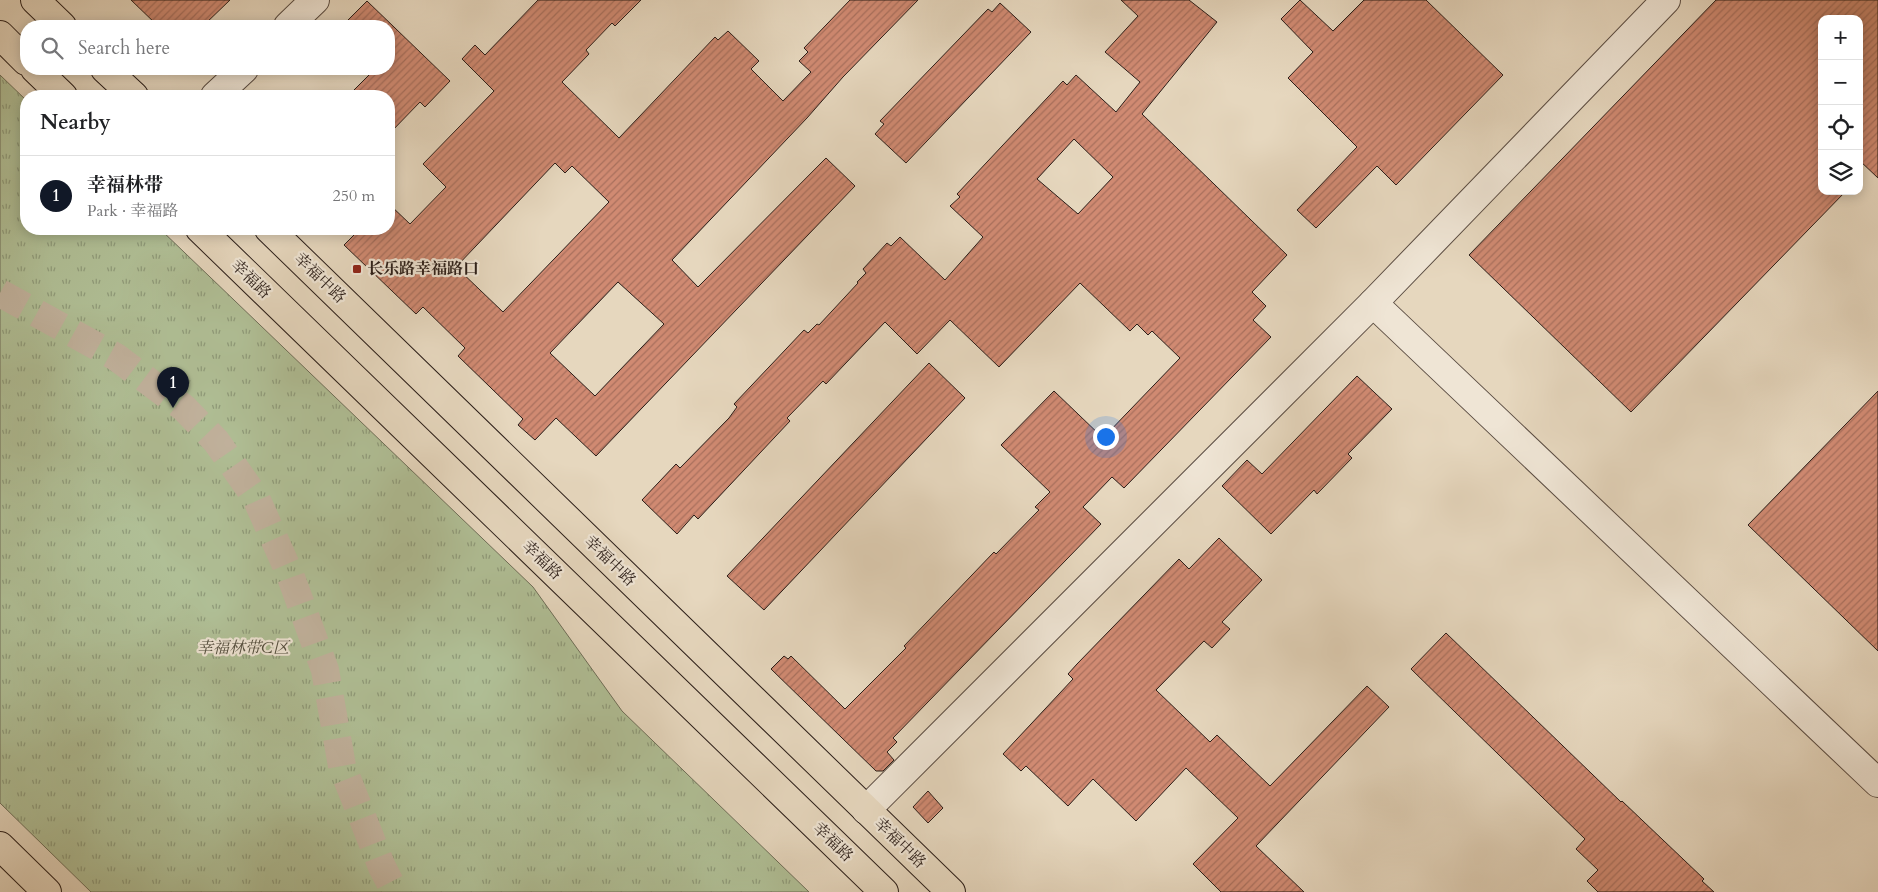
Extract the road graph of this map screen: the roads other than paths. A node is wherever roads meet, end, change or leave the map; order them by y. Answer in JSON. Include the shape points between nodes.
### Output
{"nodes":[{"id":1,"x":35,"y":0,"type":"edge"},
{"id":2,"x":315,"y":0,"type":"edge"},
{"id":3,"x":1666,"y":0,"type":"edge"},
{"id":4,"x":56,"y":20,"type":"edge"},
{"id":5,"x":294,"y":20,"type":"edge"},
{"id":6,"x":0,"y":35,"type":"edge"},
{"id":7,"x":20,"y":55,"type":"edge"},
{"id":8,"x":41,"y":75,"type":"edge"},
{"id":9,"x":111,"y":75,"type":"edge"},
{"id":10,"x":238,"y":75,"type":"edge"},
{"id":11,"x":57,"y":90,"type":"edge"},
{"id":12,"x":128,"y":90,"type":"edge"},
{"id":13,"x":221,"y":90,"type":"edge"},
{"id":14,"x":206,"y":235,"type":"edge"},
{"id":15,"x":276,"y":235,"type":"edge"},
{"id":16,"x":1373,"y":303,"type":"junction"},
{"id":17,"x":1878,"y":783,"type":"edge"},
{"id":18,"x":866,"y":810,"type":"junction"},
{"id":19,"x":0,"y":846,"type":"edge"},
{"id":20,"x":47,"y":892,"type":"edge"},
{"id":21,"x":884,"y":892,"type":"edge"},
{"id":22,"x":950,"y":892,"type":"edge"}],
"edges":[{"from":1,"to":4,"type":"main road"},
{"from":2,"to":5,"type":"street"},
{"from":3,"to":16,"type":"street"},
{"from":6,"to":7,"type":"main road"},
{"from":8,"to":11,"type":"main road"},
{"from":9,"to":12,"type":"main road"},
{"from":10,"to":13,"type":"street"},
{"from":14,"to":21,"type":"main road","name":"幸福路"},
{"from":15,"to":18,"type":"main road","name":"幸福中路"},
{"from":16,"to":17,"type":"street"},
{"from":16,"to":18,"type":"street"},
{"from":18,"to":22,"type":"main road","name":"幸福中路"},
{"from":19,"to":20,"type":"main road"}]}
